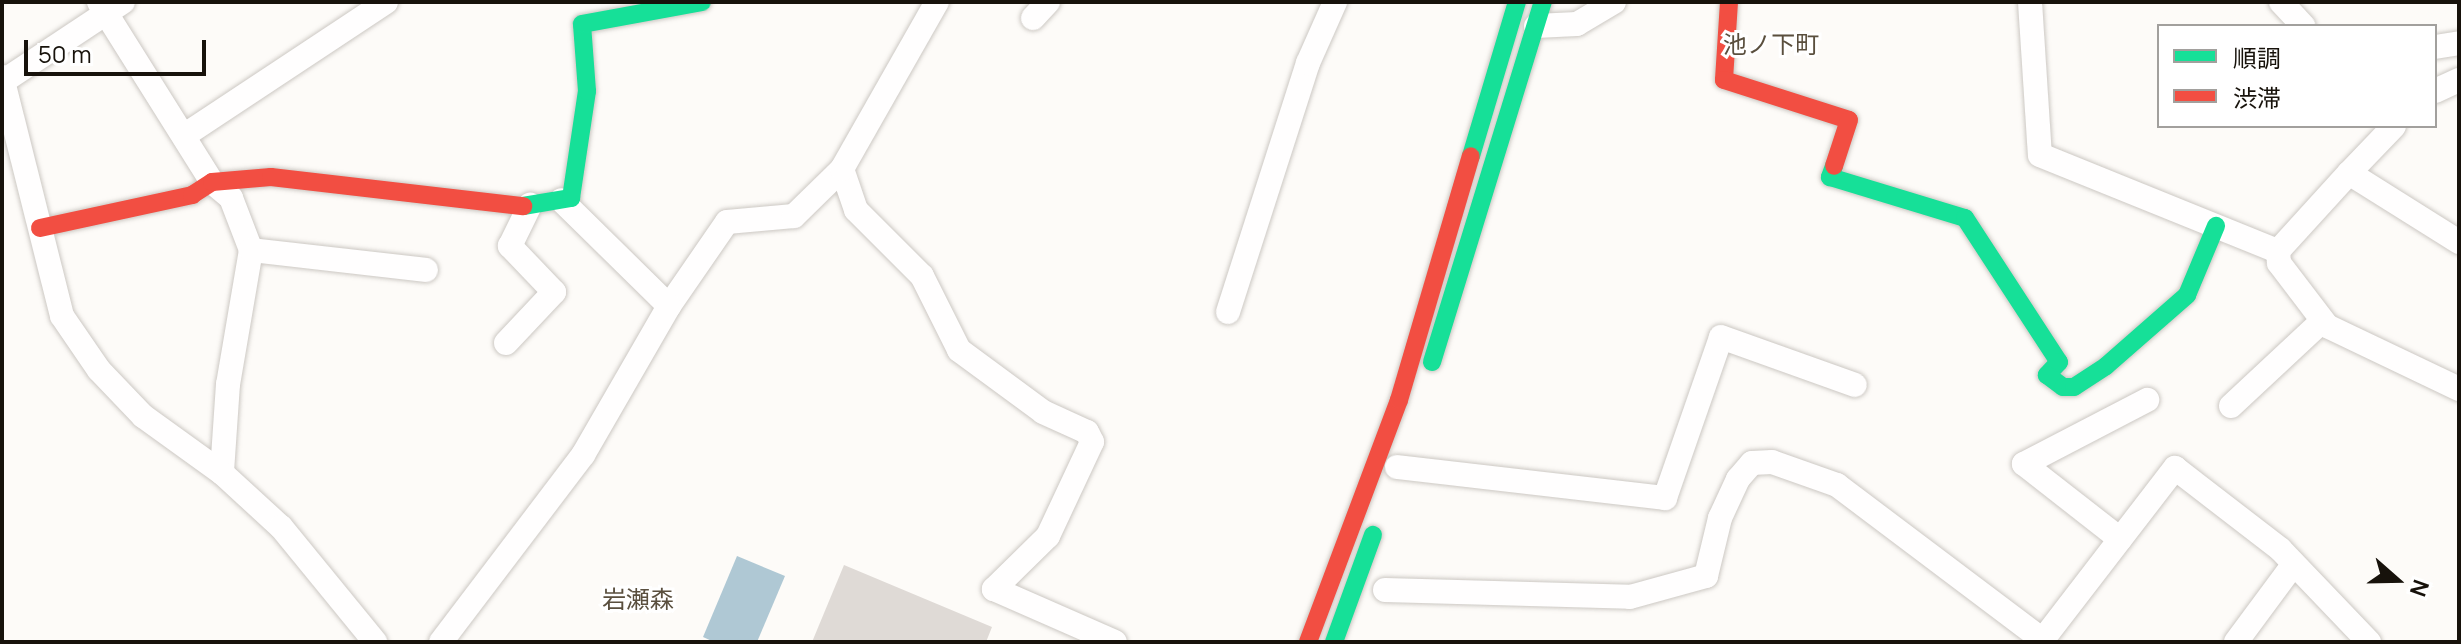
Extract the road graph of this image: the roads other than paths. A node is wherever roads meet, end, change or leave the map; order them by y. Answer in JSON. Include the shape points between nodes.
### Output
{"nodes":[{"id":1,"x":386,"y":2,"type":"edge"},
{"id":2,"x":702,"y":2,"type":"edge"},
{"id":3,"x":937,"y":2,"type":"edge"},
{"id":4,"x":1335,"y":2,"type":"edge"},
{"id":5,"x":1517,"y":2,"type":"edge"},
{"id":6,"x":1543,"y":2,"type":"edge"},
{"id":7,"x":1614,"y":2,"type":"edge"},
{"id":8,"x":1729,"y":2,"type":"edge"},
{"id":9,"x":2030,"y":2,"type":"edge"},
{"id":10,"x":2281,"y":2,"type":"edge"},
{"id":11,"x":109,"y":6,"type":"edge"},
{"id":12,"x":2301,"y":24,"type":"edge"},
{"id":13,"x":1536,"y":26,"type":"junction"},
{"id":14,"x":2459,"y":43,"type":"edge"},
{"id":15,"x":2437,"y":47,"type":"edge"},
{"id":16,"x":2,"y":80,"type":"edge"},
{"id":17,"x":2459,"y":80,"type":"edge"},
{"id":18,"x":2437,"y":90,"type":"edge"},
{"id":19,"x":2392,"y":128,"type":"edge"},
{"id":20,"x":185,"y":135,"type":"junction"},
{"id":21,"x":842,"y":169,"type":"junction"},
{"id":22,"x":2349,"y":173,"type":"junction"},
{"id":23,"x":212,"y":182,"type":"junction"},
{"id":24,"x":561,"y":200,"type":"junction"},
{"id":25,"x":530,"y":205,"type":"junction"},
{"id":26,"x":2216,"y":226,"type":"junction"},
{"id":27,"x":40,"y":228,"type":"junction"},
{"id":28,"x":2459,"y":242,"type":"edge"},
{"id":29,"x":251,"y":250,"type":"junction"},
{"id":30,"x":2278,"y":251,"type":"junction"},
{"id":31,"x":426,"y":270,"type":"dead end"},
{"id":32,"x":669,"y":306,"type":"junction"},
{"id":33,"x":1228,"y":312,"type":"dead end"},
{"id":34,"x":2322,"y":321,"type":"junction"},
{"id":35,"x":506,"y":343,"type":"dead end"},
{"id":36,"x":1855,"y":385,"type":"dead end"},
{"id":37,"x":2459,"y":389,"type":"edge"},
{"id":38,"x":2147,"y":400,"type":"dead end"},
{"id":39,"x":2231,"y":406,"type":"dead end"},
{"id":40,"x":222,"y":473,"type":"junction"},
{"id":41,"x":1394,"y":474,"type":"joint"},
{"id":42,"x":1378,"y":521,"type":"dead end"},
{"id":43,"x":2120,"y":539,"type":"junction"},
{"id":44,"x":2293,"y":565,"type":"junction"},
{"id":45,"x":1385,"y":590,"type":"dead end"},
{"id":46,"x":2042,"y":641,"type":"edge"},
{"id":47,"x":375,"y":642,"type":"edge"},
{"id":48,"x":441,"y":642,"type":"edge"},
{"id":49,"x":1115,"y":642,"type":"edge"},
{"id":50,"x":1308,"y":642,"type":"edge"},
{"id":51,"x":1334,"y":642,"type":"edge"},
{"id":52,"x":2236,"y":642,"type":"edge"},
{"id":53,"x":2369,"y":642,"type":"edge"}],
"edges":[{"from":1,"to":20,"type":"street"},
{"from":2,"to":24,"type":"street","via":[[582,24],[587,91],[571,198]]},
{"from":3,"to":21,"type":"street"},
{"from":4,"to":33,"type":"street","via":[[1308,63]]},
{"from":5,"to":50,"type":"street","via":[[1399,400]]},
{"from":6,"to":13,"type":"street"},
{"from":7,"to":13,"type":"street","via":[[1577,24]]},
{"from":8,"to":26,"type":"street","via":[[1724,80],[1849,120],[1830,177],[1965,218],[2059,362],[2047,375],[2063,387],[2074,387],[2106,366],[2187,295]]},
{"from":9,"to":26,"type":"street","via":[[2040,155]]},
{"from":10,"to":12,"type":"street"},
{"from":11,"to":16,"type":"street"},
{"from":11,"to":20,"type":"street"},
{"from":13,"to":41,"type":"street"},
{"from":14,"to":15,"type":"street"},
{"from":16,"to":27,"type":"street"},
{"from":17,"to":18,"type":"street"},
{"from":19,"to":22,"type":"street"},
{"from":20,"to":23,"type":"street"},
{"from":21,"to":32,"type":"street","via":[[794,216],[727,222]]},
{"from":21,"to":49,"type":"street","via":[[856,210],[922,276],[959,350],[1043,412],[1087,432],[1092,442],[1048,536],[994,589]]},
{"from":22,"to":28,"type":"street"},
{"from":22,"to":30,"type":"street"},
{"from":23,"to":25,"type":"street","via":[[271,177],[511,208]]},
{"from":23,"to":27,"type":"street","via":[[192,195]]},
{"from":23,"to":29,"type":"street","via":[[231,198]]},
{"from":24,"to":25,"type":"street"},
{"from":24,"to":32,"type":"street"},
{"from":25,"to":35,"type":"street","via":[[510,246],[554,292]]},
{"from":26,"to":30,"type":"street"},
{"from":27,"to":40,"type":"street","via":[[62,316],[99,370],[143,416]]},
{"from":29,"to":31,"type":"street"},
{"from":29,"to":40,"type":"street","via":[[228,384]]},
{"from":30,"to":34,"type":"street","via":[[2279,263]]},
{"from":32,"to":48,"type":"street","via":[[583,455]]},
{"from":34,"to":37,"type":"street"},
{"from":34,"to":39,"type":"street"},
{"from":36,"to":41,"type":"street","via":[[1721,337],[1665,498]]},
{"from":38,"to":43,"type":"street","via":[[2024,464]]},
{"from":40,"to":47,"type":"street","via":[[281,527]]},
{"from":42,"to":51,"type":"street"},
{"from":43,"to":44,"type":"street","via":[[2175,468],[2280,549]]},
{"from":43,"to":46,"type":"street"},
{"from":44,"to":52,"type":"street"},
{"from":44,"to":53,"type":"street"},
{"from":45,"to":46,"type":"street","via":[[1630,597],[1706,576],[1720,518],[1738,479],[1752,463],[1772,462],[1837,485]]}]}
